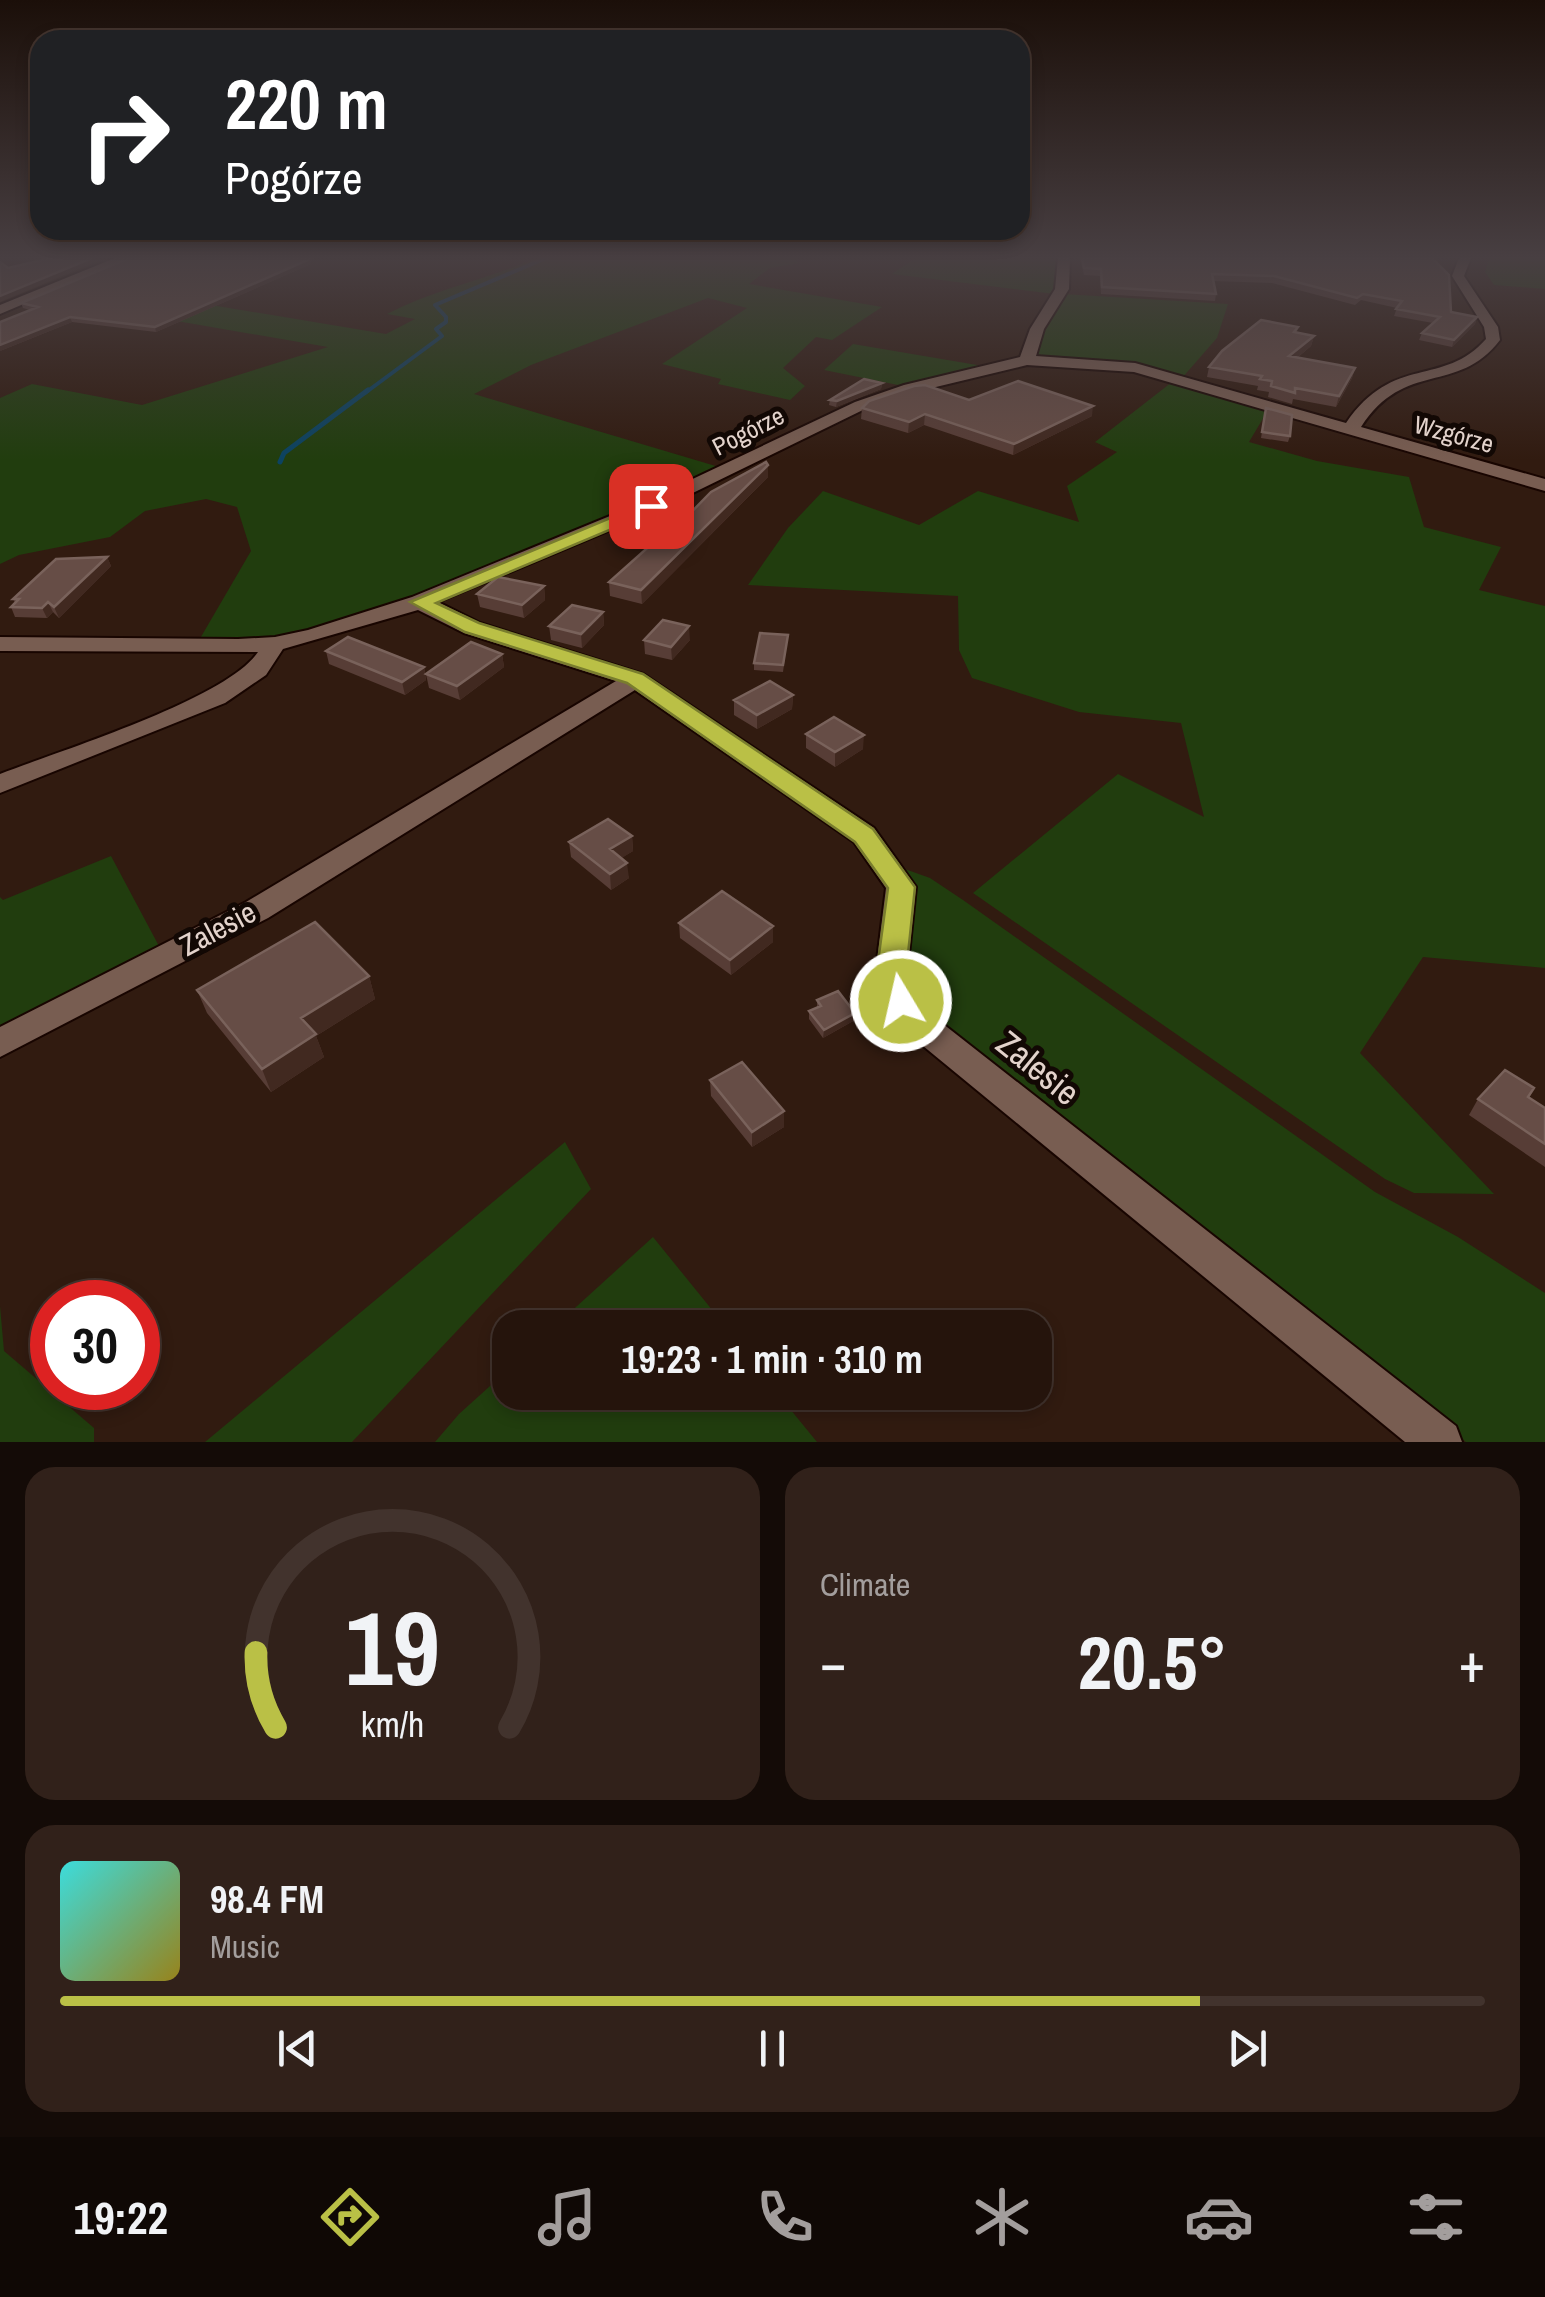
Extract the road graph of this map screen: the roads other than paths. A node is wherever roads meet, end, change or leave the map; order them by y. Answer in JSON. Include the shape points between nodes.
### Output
{"nodes":[{"id":1,"x":1039,"y":325,"type":"edge"},
{"id":2,"x":1489,"y":325,"type":"edge"},
{"id":3,"x":1027,"y":360,"type":"junction"},
{"id":4,"x":1350,"y":430,"type":"junction"},
{"id":5,"x":1545,"y":485,"type":"edge"},
{"id":6,"x":420,"y":602,"type":"junction"},
{"id":7,"x":0,"y":644,"type":"edge"},
{"id":8,"x":275,"y":644,"type":"junction"},
{"id":9,"x":635,"y":679,"type":"junction"},
{"id":10,"x":0,"y":784,"type":"edge"},
{"id":11,"x":0,"y":1043,"type":"edge"},
{"id":12,"x":1440,"y":1442,"type":"edge"}],
"edges":[{"from":1,"to":3,"type":"street"},
{"from":2,"to":4,"type":"street","via":[[1493,340],[1481,358],[1385,389]]},
{"from":3,"to":4,"type":"street","name":"Pogórze","via":[[1135,368]]},
{"from":3,"to":6,"type":"street","name":"Pogórze","via":[[862,405],[680,493]]},
{"from":4,"to":5,"type":"street","name":"Wzgórze"},
{"from":6,"to":8,"type":"street","name":"Pogórze"},
{"from":6,"to":9,"type":"street","name":"Zalesie","via":[[472,628]]},
{"from":7,"to":8,"type":"street","name":"Pogórze"},
{"from":8,"to":10,"type":"street","via":[[258,670],[216,698]]},
{"from":9,"to":11,"type":"street","name":"Zalesie","via":[[257,910]]},
{"from":9,"to":12,"type":"street","name":"Zalesie","via":[[864,836],[901,887],[890,984],[912,1018]]}]}
